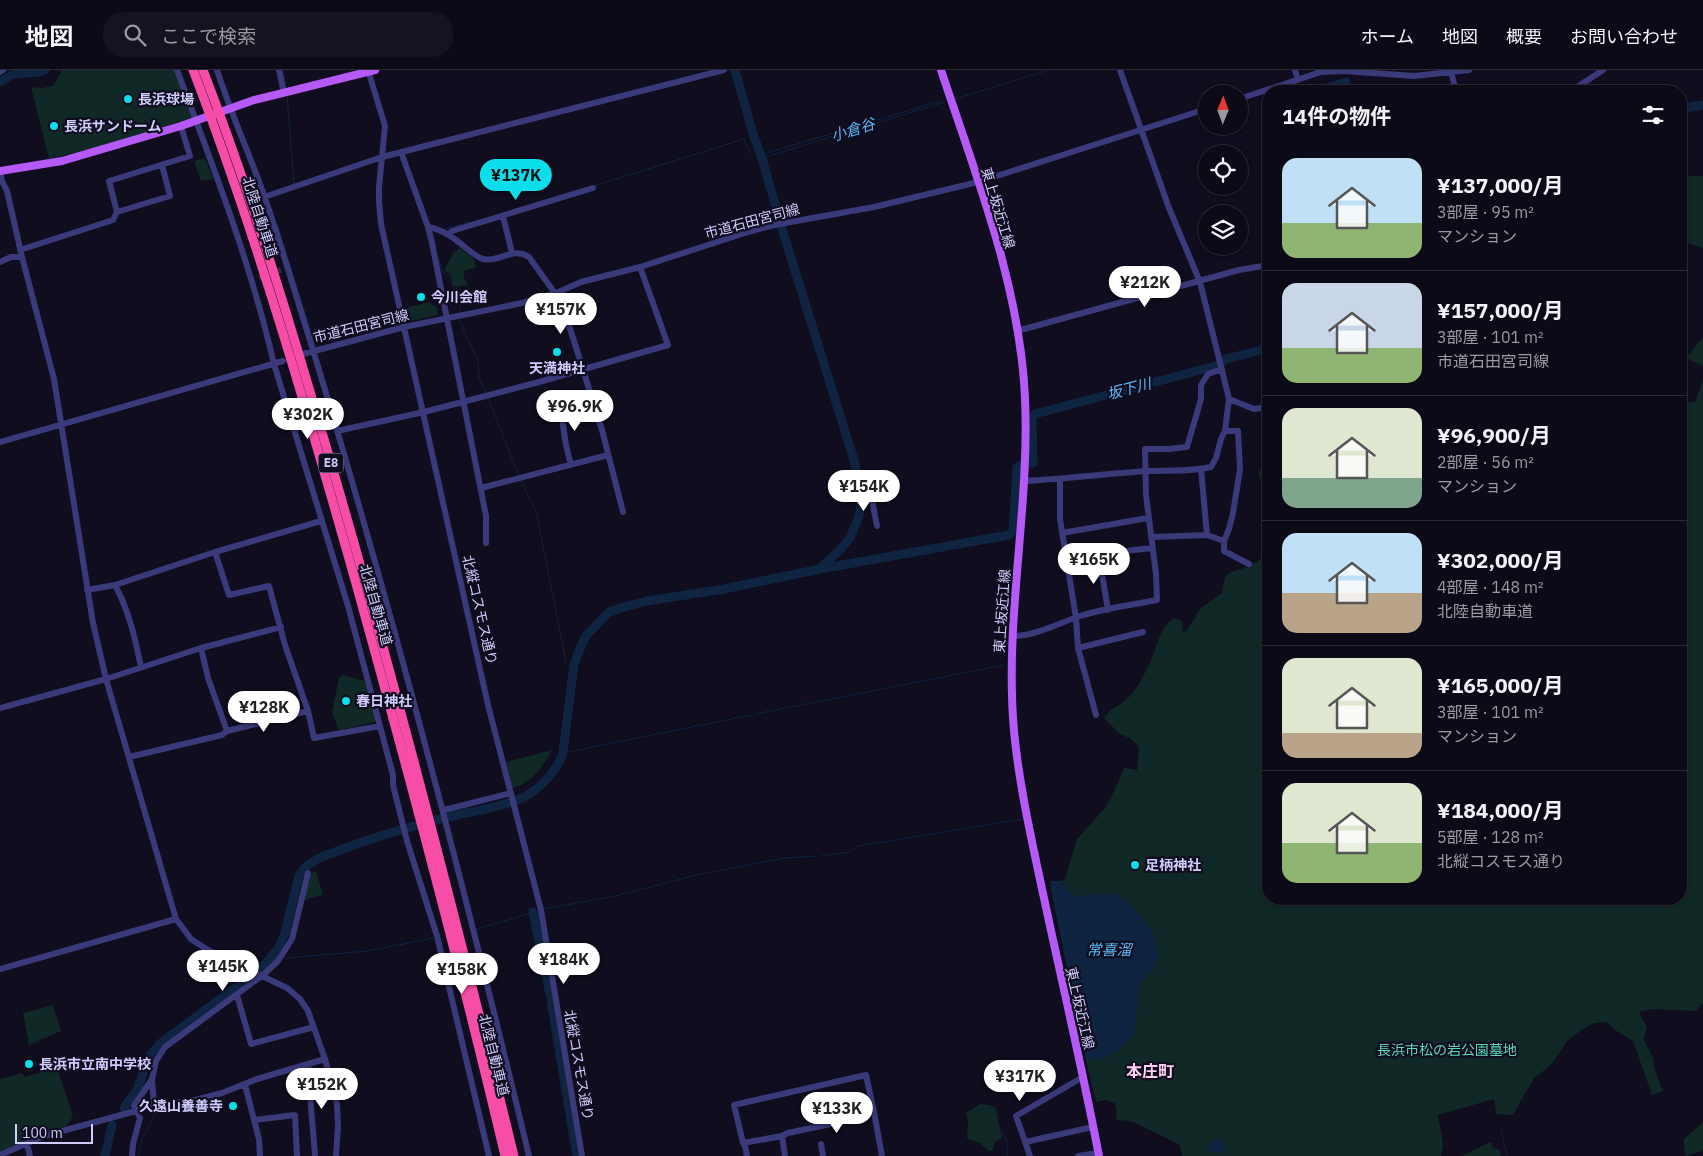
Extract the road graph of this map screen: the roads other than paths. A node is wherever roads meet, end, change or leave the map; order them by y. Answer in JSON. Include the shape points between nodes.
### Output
{"nodes":[{"id":1,"x":177,"y":70,"type":"edge"},
{"id":2,"x":193,"y":70,"type":"edge"},
{"id":3,"x":203,"y":70,"type":"edge"},
{"id":4,"x":217,"y":70,"type":"edge"},
{"id":5,"x":279,"y":70,"type":"edge"},
{"id":6,"x":724,"y":70,"type":"edge"},
{"id":7,"x":941,"y":70,"type":"edge"},
{"id":8,"x":1120,"y":70,"type":"edge"},
{"id":9,"x":1295,"y":70,"type":"edge"},
{"id":10,"x":1469,"y":70,"type":"edge"},
{"id":11,"x":1603,"y":70,"type":"edge"},
{"id":12,"x":371,"y":71,"type":"edge"},
{"id":13,"x":1451,"y":72,"type":"junction"},
{"id":14,"x":1298,"y":80,"type":"junction"},
{"id":15,"x":1282,"y":85,"type":"edge"},
{"id":16,"x":1454,"y":85,"type":"edge"},
{"id":17,"x":1580,"y":85,"type":"edge"},
{"id":18,"x":1262,"y":92,"type":"edge"},
{"id":19,"x":207,"y":93,"type":"junction"},
{"id":20,"x":284,"y":93,"type":"junction"},
{"id":21,"x":1248,"y":96,"type":"edge"},
{"id":22,"x":230,"y":108,"type":"junction"},
{"id":23,"x":1198,"y":112,"type":"edge"},
{"id":24,"x":196,"y":120,"type":"junction"},
{"id":25,"x":181,"y":126,"type":"junction"},
{"id":26,"x":1142,"y":129,"type":"junction"},
{"id":27,"x":401,"y":152,"type":"junction"},
{"id":28,"x":382,"y":157,"type":"junction"},
{"id":29,"x":162,"y":165,"type":"junction"},
{"id":30,"x":0,"y":170,"type":"edge"},
{"id":31,"x":1,"y":181,"type":"edge"},
{"id":32,"x":978,"y":182,"type":"junction"},
{"id":33,"x":593,"y":188,"type":"dead end"},
{"id":34,"x":264,"y":197,"type":"junction"},
{"id":35,"x":117,"y":212,"type":"junction"},
{"id":36,"x":503,"y":216,"type":"junction"},
{"id":37,"x":428,"y":228,"type":"junction"},
{"id":38,"x":449,"y":234,"type":"junction"},
{"id":39,"x":21,"y":253,"type":"junction"},
{"id":40,"x":512,"y":253,"type":"junction"},
{"id":41,"x":0,"y":262,"type":"edge"},
{"id":42,"x":1262,"y":266,"type":"edge"},
{"id":43,"x":640,"y":267,"type":"junction"},
{"id":44,"x":1200,"y":282,"type":"junction"},
{"id":45,"x":556,"y":293,"type":"junction"},
{"id":46,"x":447,"y":318,"type":"junction"},
{"id":47,"x":404,"y":327,"type":"junction"},
{"id":48,"x":1017,"y":331,"type":"junction"},
{"id":49,"x":313,"y":351,"type":"junction"},
{"id":50,"x":303,"y":354,"type":"dead end"},
{"id":51,"x":283,"y":361,"type":"dead end"},
{"id":52,"x":274,"y":364,"type":"junction"},
{"id":53,"x":1221,"y":365,"type":"junction"},
{"id":54,"x":582,"y":370,"type":"junction"},
{"id":55,"x":1229,"y":399,"type":"junction"},
{"id":56,"x":463,"y":401,"type":"junction"},
{"id":57,"x":1262,"y":408,"type":"edge"},
{"id":58,"x":596,"y":410,"type":"junction"},
{"id":59,"x":424,"y":412,"type":"junction"},
{"id":60,"x":62,"y":424,"type":"junction"},
{"id":61,"x":337,"y":431,"type":"junction"},
{"id":62,"x":1225,"y":431,"type":"junction"},
{"id":63,"x":0,"y":442,"type":"edge"},
{"id":64,"x":608,"y":454,"type":"junction"},
{"id":65,"x":571,"y":465,"type":"junction"},
{"id":66,"x":1201,"y":469,"type":"junction"},
{"id":67,"x":1145,"y":471,"type":"junction"},
{"id":68,"x":1060,"y":480,"type":"junction"},
{"id":69,"x":1024,"y":481,"type":"junction"},
{"id":70,"x":480,"y":488,"type":"junction"},
{"id":71,"x":872,"y":495,"type":"dead end"},
{"id":72,"x":622,"y":512,"type":"dead end"},
{"id":73,"x":1148,"y":518,"type":"junction"},
{"id":74,"x":321,"y":521,"type":"junction"},
{"id":75,"x":877,"y":526,"type":"dead end"},
{"id":76,"x":1062,"y":533,"type":"junction"},
{"id":77,"x":1207,"y":535,"type":"junction"},
{"id":78,"x":1151,"y":537,"type":"junction"},
{"id":79,"x":1224,"y":541,"type":"junction"},
{"id":80,"x":486,"y":543,"type":"dead end"},
{"id":81,"x":1152,"y":548,"type":"junction"},
{"id":82,"x":215,"y":552,"type":"junction"},
{"id":83,"x":1099,"y":556,"type":"junction"},
{"id":84,"x":1067,"y":563,"type":"junction"},
{"id":85,"x":1248,"y":564,"type":"dead end"},
{"id":86,"x":115,"y":585,"type":"junction"},
{"id":87,"x":87,"y":590,"type":"junction"},
{"id":88,"x":1108,"y":610,"type":"junction"},
{"id":89,"x":1076,"y":618,"type":"junction"},
{"id":90,"x":281,"y":627,"type":"junction"},
{"id":91,"x":1143,"y":632,"type":"dead end"},
{"id":92,"x":1013,"y":636,"type":"junction"},
{"id":93,"x":201,"y":648,"type":"junction"},
{"id":94,"x":1078,"y":648,"type":"junction"},
{"id":95,"x":141,"y":667,"type":"junction"},
{"id":96,"x":106,"y":679,"type":"junction"},
{"id":97,"x":0,"y":708,"type":"edge"},
{"id":98,"x":308,"y":711,"type":"junction"},
{"id":99,"x":1096,"y":715,"type":"dead end"},
{"id":100,"x":380,"y":726,"type":"junction"},
{"id":101,"x":227,"y":731,"type":"junction"},
{"id":102,"x":129,"y":757,"type":"junction"},
{"id":103,"x":511,"y":794,"type":"junction"},
{"id":104,"x":444,"y":811,"type":"junction"},
{"id":105,"x":436,"y":859,"type":"junction"},
{"id":106,"x":308,"y":873,"type":"dead end"},
{"id":107,"x":176,"y":919,"type":"junction"},
{"id":108,"x":0,"y":969,"type":"edge"},
{"id":109,"x":262,"y":974,"type":"junction"},
{"id":110,"x":237,"y":996,"type":"junction"},
{"id":111,"x":314,"y":1027,"type":"junction"},
{"id":112,"x":325,"y":1059,"type":"junction"},
{"id":113,"x":309,"y":1065,"type":"junction"},
{"id":114,"x":1083,"y":1077,"type":"junction"},
{"id":115,"x":152,"y":1079,"type":"junction"},
{"id":116,"x":245,"y":1085,"type":"junction"},
{"id":117,"x":154,"y":1106,"type":"junction"},
{"id":118,"x":137,"y":1111,"type":"junction"},
{"id":119,"x":874,"y":1112,"type":"junction"},
{"id":120,"x":254,"y":1120,"type":"junction"},
{"id":121,"x":1093,"y":1126,"type":"junction"},
{"id":122,"x":782,"y":1136,"type":"junction"},
{"id":123,"x":1025,"y":1142,"type":"junction"},
{"id":124,"x":743,"y":1143,"type":"junction"},
{"id":125,"x":27,"y":1144,"type":"junction"},
{"id":126,"x":821,"y":1144,"type":"dead end"},
{"id":127,"x":1098,"y":1154,"type":"edge"},
{"id":128,"x":0,"y":1155,"type":"edge"},
{"id":129,"x":30,"y":1156,"type":"edge"},
{"id":130,"x":132,"y":1156,"type":"edge"},
{"id":131,"x":260,"y":1156,"type":"edge"},
{"id":132,"x":297,"y":1156,"type":"edge"},
{"id":133,"x":315,"y":1156,"type":"edge"},
{"id":134,"x":336,"y":1156,"type":"edge"},
{"id":135,"x":489,"y":1156,"type":"edge"},
{"id":136,"x":505,"y":1156,"type":"edge"},
{"id":137,"x":514,"y":1156,"type":"edge"},
{"id":138,"x":529,"y":1156,"type":"edge"},
{"id":139,"x":582,"y":1156,"type":"edge"},
{"id":140,"x":747,"y":1156,"type":"edge"},
{"id":141,"x":785,"y":1156,"type":"edge"},
{"id":142,"x":823,"y":1156,"type":"edge"},
{"id":143,"x":882,"y":1156,"type":"edge"},
{"id":144,"x":1030,"y":1156,"type":"edge"},
{"id":145,"x":1078,"y":1156,"type":"edge"}],
"edges":[{"from":1,"to":24,"type":"street"},
{"from":2,"to":19,"type":"highway","name":"北陸自動車道","number":"E8"},
{"from":3,"to":19,"type":"highway","name":"北陸自動車道","number":"E8"},
{"from":4,"to":22,"type":"street"},
{"from":5,"to":20,"type":"street"},
{"from":6,"to":27,"type":"street"},
{"from":7,"to":32,"type":"main road","name":"東上坂近江線"},
{"from":8,"to":26,"type":"street"},
{"from":9,"to":14,"type":"street"},
{"from":10,"to":13,"type":"street"},
{"from":11,"to":17,"type":"street"},
{"from":12,"to":20,"type":"main road"},
{"from":12,"to":28,"type":"street","name":"北縦コスモス通り","via":[[385,126]]},
{"from":13,"to":14,"type":"street","via":[[1414,76],[1331,71]]},
{"from":13,"to":16,"type":"street"},
{"from":14,"to":15,"type":"street"},
{"from":18,"to":21,"type":"street"},
{"from":19,"to":105,"type":"highway","name":"北陸自動車道","number":"E8","via":[[307,414]]},
{"from":20,"to":22,"type":"main road"},
{"from":22,"to":24,"type":"main road"},
{"from":22,"to":34,"type":"street"},
{"from":23,"to":26,"type":"street","name":"市道石田宮司線"},
{"from":24,"to":25,"type":"main road"},
{"from":24,"to":52,"type":"street","via":[[255,279]]},
{"from":25,"to":29,"type":"street","via":[[190,156]]},
{"from":25,"to":30,"type":"main road","via":[[62,161]]},
{"from":26,"to":32,"type":"street","name":"市道石田宮司線"},
{"from":26,"to":44,"type":"street","via":[[1169,208]]},
{"from":27,"to":28,"type":"street"},
{"from":27,"to":37,"type":"street"},
{"from":28,"to":34,"type":"street"},
{"from":28,"to":47,"type":"street","name":"北縦コスモス通り","via":[[380,214]]},
{"from":29,"to":35,"type":"street","via":[[110,181]]},
{"from":29,"to":35,"type":"street","via":[[170,196]]},
{"from":30,"to":31,"type":"street"},
{"from":31,"to":39,"type":"street","via":[[7,191]]},
{"from":32,"to":43,"type":"street","name":"市道石田宮司線","via":[[748,232]]},
{"from":32,"to":48,"type":"main road","name":"東上坂近江線","via":[[1006,276]]},
{"from":33,"to":36,"type":"street"},
{"from":34,"to":49,"type":"street","via":[[284,269]]},
{"from":35,"to":39,"type":"street","via":[[113,220]]},
{"from":36,"to":38,"type":"street"},
{"from":36,"to":40,"type":"street"},
{"from":37,"to":38,"type":"street"},
{"from":37,"to":46,"type":"street"},
{"from":38,"to":40,"type":"street","via":[[482,258]]},
{"from":39,"to":41,"type":"street"},
{"from":39,"to":60,"type":"street","via":[[54,378]]},
{"from":40,"to":45,"type":"street","via":[[529,257]]},
{"from":42,"to":44,"type":"street"},
{"from":43,"to":45,"type":"street","name":"市道石田宮司線","via":[[581,282]]},
{"from":43,"to":54,"type":"street","via":[[668,345]]},
{"from":44,"to":48,"type":"street"},
{"from":44,"to":53,"type":"street"},
{"from":45,"to":46,"type":"street","name":"市道石田宮司線"},
{"from":45,"to":54,"type":"street"},
{"from":46,"to":47,"type":"street","name":"市道石田宮司線"},
{"from":46,"to":56,"type":"street"},
{"from":47,"to":49,"type":"street","name":"市道石田宮司線"},
{"from":47,"to":59,"type":"street","name":"北縦コスモス通り"},
{"from":48,"to":69,"type":"main road","name":"東上坂近江線","via":[[1025,395]]},
{"from":49,"to":50,"type":"street","name":"市道石田宮司線"},
{"from":49,"to":61,"type":"street"},
{"from":51,"to":52,"type":"street"},
{"from":52,"to":60,"type":"street"},
{"from":52,"to":74,"type":"street"},
{"from":53,"to":55,"type":"street"},
{"from":53,"to":67,"type":"street","via":[[1208,374],[1201,385],[1201,399],[1187,447],[1145,449]]},
{"from":54,"to":56,"type":"street"},
{"from":54,"to":58,"type":"street"},
{"from":55,"to":57,"type":"street","via":[[1254,409]]},
{"from":55,"to":62,"type":"street"},
{"from":56,"to":59,"type":"street"},
{"from":56,"to":70,"type":"street"},
{"from":58,"to":64,"type":"street"},
{"from":58,"to":65,"type":"street","via":[[562,419]]},
{"from":59,"to":61,"type":"street"},
{"from":59,"to":103,"type":"street","name":"北縦コスモス通り","via":[[486,696]]},
{"from":60,"to":63,"type":"street"},
{"from":60,"to":87,"type":"street"},
{"from":61,"to":104,"type":"street"},
{"from":62,"to":66,"type":"street","via":[[1211,467]]},
{"from":62,"to":79,"type":"street","via":[[1238,431],[1240,458],[1233,513]]},
{"from":64,"to":65,"type":"street"},
{"from":64,"to":72,"type":"street"},
{"from":65,"to":70,"type":"street"},
{"from":66,"to":67,"type":"street"},
{"from":66,"to":77,"type":"street"},
{"from":67,"to":68,"type":"street"},
{"from":67,"to":73,"type":"street"},
{"from":68,"to":69,"type":"street"},
{"from":68,"to":76,"type":"street"},
{"from":69,"to":92,"type":"main road","name":"東上坂近江線"},
{"from":70,"to":80,"type":"street","via":[[486,516]]},
{"from":71,"to":75,"type":"street"},
{"from":73,"to":76,"type":"street"},
{"from":73,"to":78,"type":"street"},
{"from":74,"to":82,"type":"street"},
{"from":74,"to":100,"type":"street"},
{"from":76,"to":84,"type":"street"},
{"from":77,"to":78,"type":"street"},
{"from":77,"to":79,"type":"street"},
{"from":78,"to":81,"type":"street"},
{"from":79,"to":85,"type":"street","via":[[1224,551]]},
{"from":81,"to":83,"type":"street"},
{"from":81,"to":88,"type":"street","via":[[1157,600]]},
{"from":82,"to":86,"type":"street"},
{"from":82,"to":90,"type":"street","via":[[229,595],[269,586]]},
{"from":83,"to":84,"type":"street"},
{"from":83,"to":88,"type":"street"},
{"from":84,"to":89,"type":"street"},
{"from":86,"to":87,"type":"street"},
{"from":86,"to":95,"type":"street","via":[[133,628]]},
{"from":87,"to":96,"type":"street"},
{"from":88,"to":89,"type":"street"},
{"from":89,"to":92,"type":"street"},
{"from":89,"to":94,"type":"street"},
{"from":90,"to":93,"type":"street"},
{"from":90,"to":98,"type":"street"},
{"from":91,"to":94,"type":"street"},
{"from":92,"to":114,"type":"main road","name":"東上坂近江線","via":[[1011,683],[1017,758]]},
{"from":93,"to":95,"type":"street"},
{"from":93,"to":101,"type":"street"},
{"from":94,"to":99,"type":"street"},
{"from":95,"to":96,"type":"street"},
{"from":96,"to":97,"type":"street"},
{"from":96,"to":102,"type":"street"},
{"from":98,"to":100,"type":"street","via":[[314,738]]},
{"from":98,"to":101,"type":"street"},
{"from":100,"to":135,"type":"street","via":[[407,841],[437,936]]},
{"from":101,"to":102,"type":"street","via":[[222,735]]},
{"from":102,"to":107,"type":"street"},
{"from":103,"to":104,"type":"street"},
{"from":103,"to":139,"type":"street","name":"北縦コスモス通り","via":[[540,910]]},
{"from":104,"to":138,"type":"street"},
{"from":105,"to":136,"type":"highway","name":"北陸自動車道","number":"E8"},
{"from":105,"to":137,"type":"highway","name":"北陸自動車道","number":"E8"},
{"from":106,"to":109,"type":"street","via":[[292,939],[278,961]]},
{"from":107,"to":108,"type":"street"},
{"from":107,"to":109,"type":"street","via":[[191,939],[206,949]]},
{"from":109,"to":110,"type":"street"},
{"from":109,"to":111,"type":"street","via":[[300,999]]},
{"from":110,"to":111,"type":"street","via":[[252,1044]]},
{"from":110,"to":115,"type":"street","via":[[165,1047],[156,1061]]},
{"from":111,"to":112,"type":"street"},
{"from":112,"to":113,"type":"street"},
{"from":112,"to":134,"type":"street","via":[[337,1104]]},
{"from":113,"to":116,"type":"street"},
{"from":113,"to":133,"type":"street"},
{"from":114,"to":121,"type":"main road","name":"東上坂近江線"},
{"from":114,"to":123,"type":"street","via":[[1016,1116]]},
{"from":115,"to":117,"type":"street"},
{"from":115,"to":118,"type":"street","via":[[134,1106]]},
{"from":116,"to":117,"type":"street","via":[[195,1100]]},
{"from":116,"to":120,"type":"street"},
{"from":117,"to":118,"type":"street"},
{"from":118,"to":125,"type":"street","via":[[44,1136]]},
{"from":118,"to":130,"type":"street","via":[[140,1118]]},
{"from":119,"to":122,"type":"street"},
{"from":119,"to":124,"type":"street","via":[[866,1075],[734,1105]]},
{"from":119,"to":143,"type":"street"},
{"from":120,"to":131,"type":"street"},
{"from":120,"to":132,"type":"street","via":[[295,1115]]},
{"from":121,"to":123,"type":"street"},
{"from":121,"to":127,"type":"main road","name":"東上坂近江線"},
{"from":122,"to":124,"type":"street"},
{"from":122,"to":141,"type":"street"},
{"from":123,"to":144,"type":"street"},
{"from":124,"to":140,"type":"street"},
{"from":125,"to":128,"type":"street"},
{"from":125,"to":129,"type":"street"},
{"from":126,"to":142,"type":"street"},
{"from":127,"to":145,"type":"street"}]}
